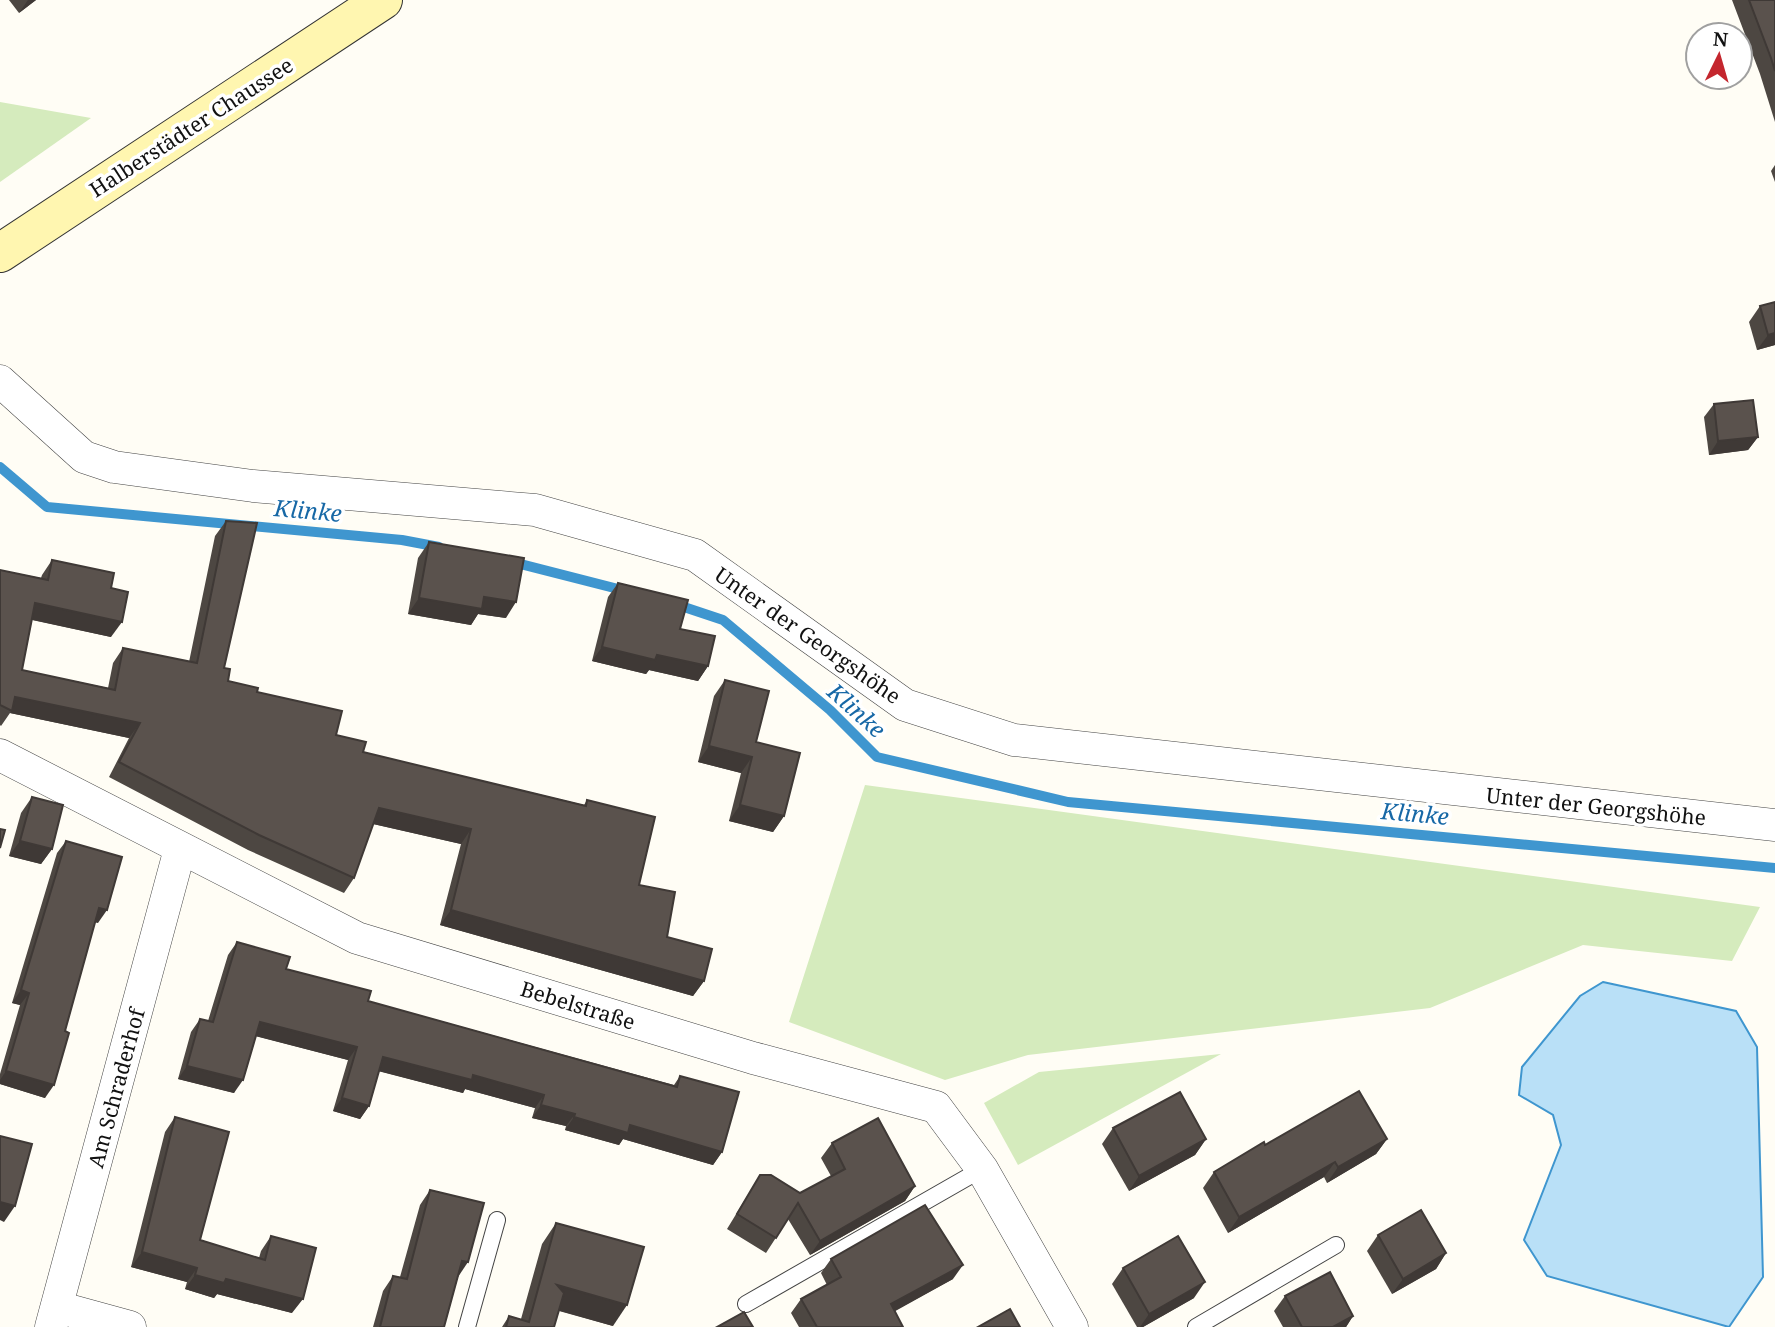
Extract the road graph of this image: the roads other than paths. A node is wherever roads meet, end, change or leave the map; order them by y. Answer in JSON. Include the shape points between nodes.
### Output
{"nodes":[{"id":1,"x":383,"y":0,"type":"edge"},
{"id":2,"x":343,"y":11,"type":"edge"},
{"id":3,"x":0,"y":253,"type":"edge"},
{"id":4,"x":0,"y":381,"type":"edge"},
{"id":5,"x":0,"y":755,"type":"edge"},
{"id":6,"x":1775,"y":825,"type":"edge"},
{"id":7,"x":180,"y":849,"type":"junction"},
{"id":8,"x":982,"y":1169,"type":"junction"},
{"id":9,"x":497,"y":1220,"type":"dead end"},
{"id":10,"x":1336,"y":1245,"type":"dead end"},
{"id":11,"x":746,"y":1304,"type":"dead end"},
{"id":12,"x":54,"y":1317,"type":"edge"},
{"id":13,"x":130,"y":1327,"type":"edge"},
{"id":14,"x":467,"y":1327,"type":"edge"},
{"id":15,"x":1072,"y":1327,"type":"edge"},
{"id":16,"x":1196,"y":1327,"type":"edge"}],
"edges":[{"from":1,"to":2,"type":"main road","name":"Halberstädter Chaussee"},
{"from":2,"to":3,"type":"main road","name":"Halberstädter Chaussee"},
{"from":4,"to":6,"type":"street","name":"Unter der Georgshöhe","via":[[84,457],[114,467],[267,488],[535,510],[695,555],[905,705],[1014,740]]},
{"from":5,"to":7,"type":"street","name":"Bebelstraße"},
{"from":7,"to":8,"type":"street","name":"Bebelstraße","via":[[357,938],[740,1054],[936,1107]]},
{"from":7,"to":12,"type":"street","name":"Am Schraderhof"},
{"from":8,"to":11,"type":"lane"},
{"from":8,"to":15,"type":"street","name":"Bebelstraße"},
{"from":9,"to":14,"type":"lane"},
{"from":10,"to":16,"type":"lane"},
{"from":12,"to":13,"type":"street"}]}
